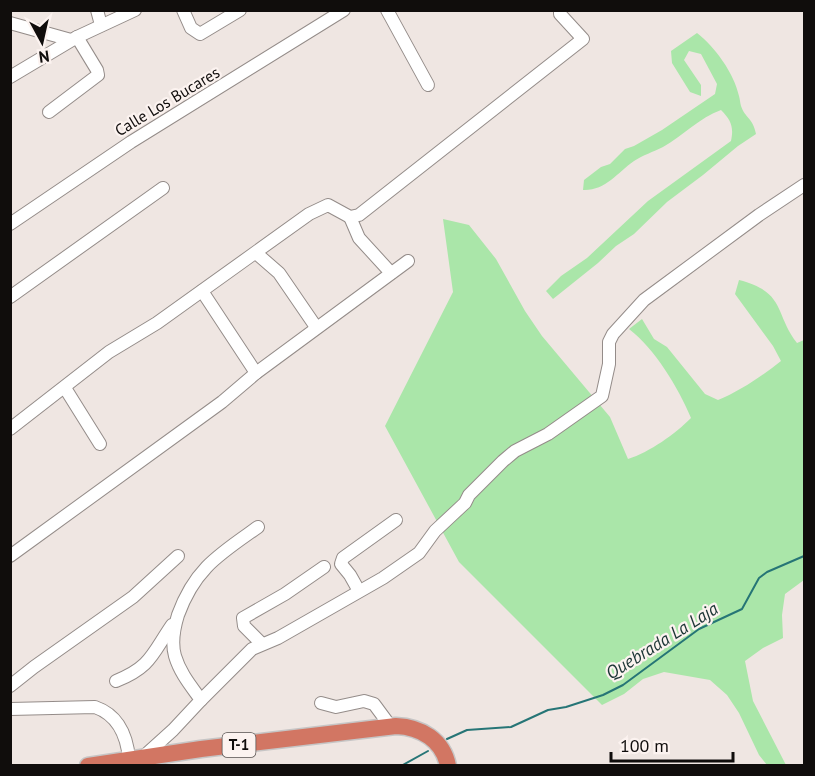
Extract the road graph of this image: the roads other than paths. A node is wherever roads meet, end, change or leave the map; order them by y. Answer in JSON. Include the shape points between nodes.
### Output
{"nodes":[{"id":1,"x":97,"y":10,"type":"edge"},
{"id":2,"x":135,"y":10,"type":"edge"},
{"id":3,"x":183,"y":10,"type":"edge"},
{"id":4,"x":240,"y":10,"type":"edge"},
{"id":5,"x":344,"y":10,"type":"edge"},
{"id":6,"x":387,"y":10,"type":"edge"},
{"id":7,"x":560,"y":10,"type":"edge"},
{"id":8,"x":10,"y":23,"type":"edge"},
{"id":9,"x":101,"y":25,"type":"junction"},
{"id":10,"x":74,"y":39,"type":"junction"},
{"id":11,"x":10,"y":76,"type":"edge"},
{"id":12,"x":428,"y":85,"type":"dead end"},
{"id":13,"x":49,"y":112,"type":"dead end"},
{"id":14,"x":804,"y":185,"type":"edge"},
{"id":15,"x":163,"y":188,"type":"dead end"},
{"id":16,"x":350,"y":217,"type":"junction"},
{"id":17,"x":10,"y":224,"type":"edge"},
{"id":18,"x":256,"y":253,"type":"junction"},
{"id":19,"x":408,"y":261,"type":"dead end"},
{"id":20,"x":391,"y":273,"type":"junction"},
{"id":21,"x":202,"y":291,"type":"junction"},
{"id":22,"x":10,"y":297,"type":"edge"},
{"id":23,"x":316,"y":327,"type":"junction"},
{"id":24,"x":256,"y":373,"type":"junction"},
{"id":25,"x":65,"y":388,"type":"junction"},
{"id":26,"x":10,"y":429,"type":"edge"},
{"id":27,"x":100,"y":444,"type":"dead end"},
{"id":28,"x":396,"y":520,"type":"dead end"},
{"id":29,"x":258,"y":527,"type":"dead end"},
{"id":30,"x":10,"y":556,"type":"edge"},
{"id":31,"x":178,"y":556,"type":"dead end"},
{"id":32,"x":324,"y":567,"type":"dead end"},
{"id":33,"x":359,"y":591,"type":"junction"},
{"id":34,"x":177,"y":620,"type":"junction"},
{"id":35,"x":262,"y":644,"type":"junction"},
{"id":36,"x":116,"y":681,"type":"dead end"},
{"id":37,"x":10,"y":686,"type":"edge"},
{"id":38,"x":201,"y":700,"type":"junction"},
{"id":39,"x":321,"y":703,"type":"dead end"},
{"id":40,"x":10,"y":709,"type":"edge"},
{"id":41,"x":391,"y":727,"type":"junction"},
{"id":42,"x":138,"y":760,"type":"edge"},
{"id":43,"x":88,"y":765,"type":"edge"},
{"id":44,"x":448,"y":765,"type":"edge"}],
"edges":[{"from":1,"to":9,"type":"street"},
{"from":2,"to":9,"type":"street"},
{"from":3,"to":4,"type":"street","via":[[191,28],[200,34]]},
{"from":5,"to":17,"type":"street","name":"Calle Los Bucares","via":[[131,142]]},
{"from":6,"to":12,"type":"street"},
{"from":7,"to":16,"type":"street","via":[[584,39],[358,215]]},
{"from":8,"to":10,"type":"street"},
{"from":9,"to":10,"type":"street"},
{"from":10,"to":11,"type":"street"},
{"from":10,"to":13,"type":"street","via":[[98,75]]},
{"from":14,"to":33,"type":"street","via":[[644,300],[609,342],[602,396],[548,434],[515,451],[435,531],[419,553]]},
{"from":15,"to":22,"type":"street"},
{"from":16,"to":18,"type":"street","via":[[328,206],[321,207]]},
{"from":16,"to":20,"type":"street","via":[[359,238]]},
{"from":18,"to":21,"type":"street"},
{"from":18,"to":23,"type":"street","via":[[279,273]]},
{"from":19,"to":20,"type":"street"},
{"from":20,"to":23,"type":"street"},
{"from":21,"to":24,"type":"street"},
{"from":21,"to":25,"type":"street","via":[[110,352]]},
{"from":23,"to":24,"type":"street"},
{"from":24,"to":30,"type":"street"},
{"from":25,"to":26,"type":"street"},
{"from":25,"to":27,"type":"street"},
{"from":28,"to":33,"type":"street","via":[[343,558],[341,564]]},
{"from":29,"to":34,"type":"street","via":[[216,557],[194,580]]},
{"from":31,"to":37,"type":"street","via":[[133,597]]},
{"from":32,"to":35,"type":"street","via":[[243,618],[244,626]]},
{"from":33,"to":35,"type":"street"},
{"from":34,"to":36,"type":"street","via":[[147,663],[135,674]]},
{"from":34,"to":38,"type":"street","via":[[173,636],[175,655],[183,675]]},
{"from":35,"to":38,"type":"street","via":[[234,665]]},
{"from":38,"to":42,"type":"street"},
{"from":39,"to":41,"type":"street","via":[[336,707],[364,701],[374,704]]},
{"from":40,"to":42,"type":"street","via":[[95,707],[106,711]]},
{"from":41,"to":42,"type":"highway","number":"T-1"},
{"from":41,"to":44,"type":"highway","number":"T-1","via":[[405,726],[434,739],[444,751]]},
{"from":42,"to":43,"type":"highway","number":"T-1"}]}
